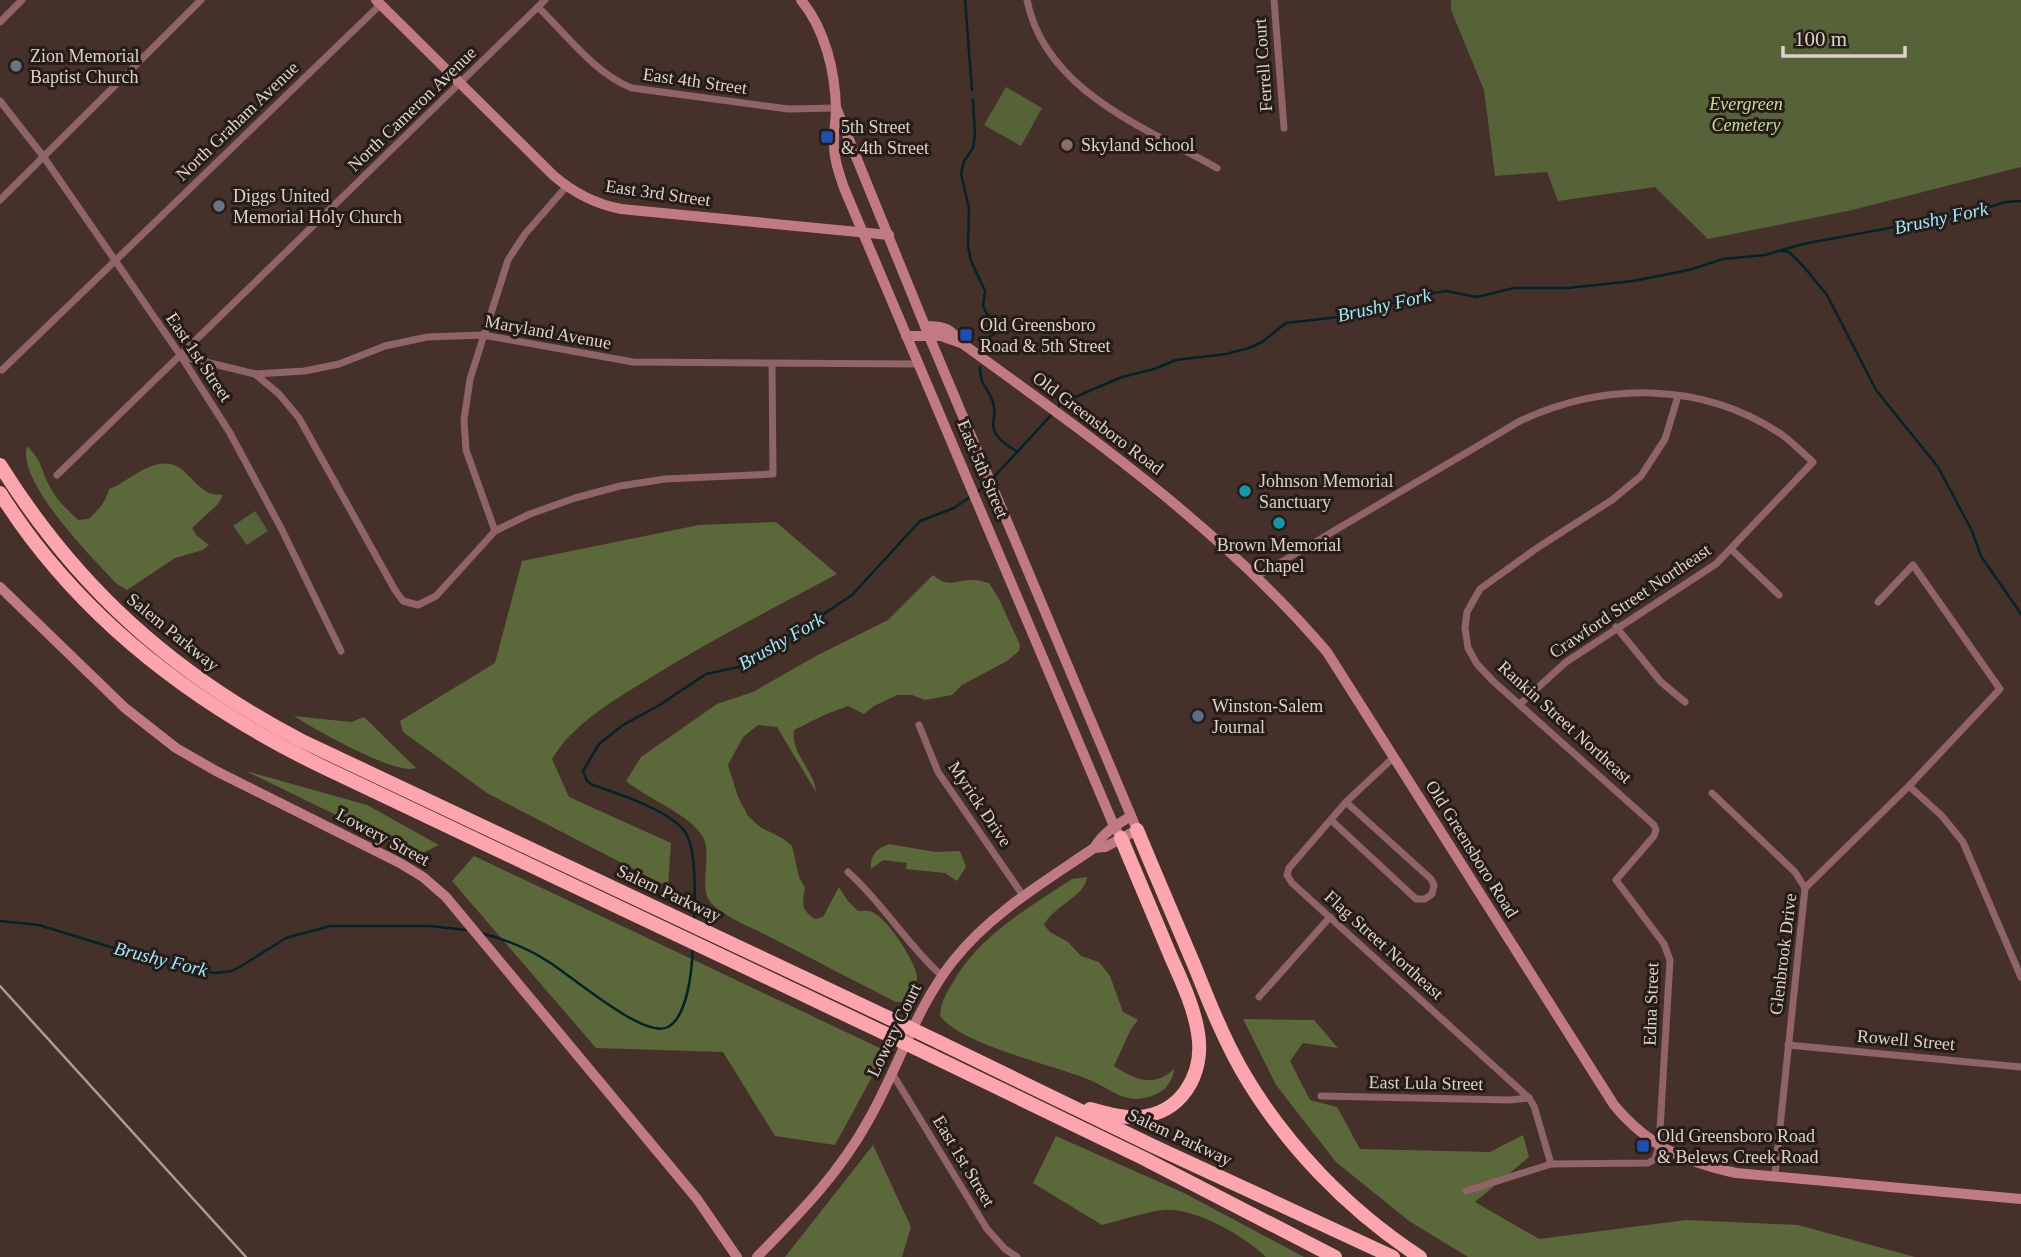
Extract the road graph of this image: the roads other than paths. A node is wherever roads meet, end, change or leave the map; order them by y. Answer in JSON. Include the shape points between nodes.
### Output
{"nodes":[{"id":1,"x":22,"y":0,"type":"edge"},
{"id":2,"x":201,"y":0,"type":"edge"},
{"id":3,"x":545,"y":0,"type":"edge"},
{"id":4,"x":801,"y":0,"type":"edge"},
{"id":5,"x":1027,"y":0,"type":"edge"},
{"id":6,"x":1274,"y":0,"type":"edge"},
{"id":7,"x":378,"y":2,"type":"edge"},
{"id":8,"x":538,"y":7,"type":"junction"},
{"id":9,"x":0,"y":22,"type":"edge"},
{"id":10,"x":461,"y":84,"type":"junction"},
{"id":11,"x":0,"y":101,"type":"edge"},
{"id":12,"x":836,"y":108,"type":"junction"},
{"id":13,"x":1284,"y":128,"type":"dead end"},
{"id":14,"x":43,"y":156,"type":"junction"},
{"id":15,"x":1217,"y":168,"type":"dead end"},
{"id":16,"x":566,"y":187,"type":"junction"},
{"id":17,"x":0,"y":200,"type":"edge"},
{"id":18,"x":863,"y":232,"type":"junction"},
{"id":19,"x":889,"y":235,"type":"junction"},
{"id":20,"x":115,"y":260,"type":"junction"},
{"id":21,"x":928,"y":331,"type":"junction"},
{"id":22,"x":483,"y":335,"type":"junction"},
{"id":23,"x":906,"y":336,"type":"junction"},
{"id":24,"x":181,"y":356,"type":"junction"},
{"id":25,"x":772,"y":363,"type":"junction"},
{"id":26,"x":918,"y":364,"type":"junction"},
{"id":27,"x":2,"y":370,"type":"dead end"},
{"id":28,"x":256,"y":374,"type":"junction"},
{"id":29,"x":1678,"y":396,"type":"junction"},
{"id":30,"x":0,"y":454,"type":"edge"},
{"id":31,"x":0,"y":465,"type":"edge"},
{"id":32,"x":57,"y":475,"type":"dead end"},
{"id":33,"x":16,"y":490,"type":"junction"},
{"id":34,"x":0,"y":496,"type":"edge"},
{"id":35,"x":495,"y":531,"type":"junction"},
{"id":36,"x":1732,"y":550,"type":"junction"},
{"id":37,"x":1256,"y":577,"type":"junction"},
{"id":38,"x":0,"y":587,"type":"edge"},
{"id":39,"x":1779,"y":595,"type":"dead end"},
{"id":40,"x":1878,"y":602,"type":"dead end"},
{"id":41,"x":1616,"y":627,"type":"junction"},
{"id":42,"x":341,"y":651,"type":"dead end"},
{"id":43,"x":1685,"y":702,"type":"dead end"},
{"id":44,"x":1520,"y":704,"type":"junction"},
{"id":45,"x":919,"y":724,"type":"dead end"},
{"id":46,"x":1394,"y":757,"type":"junction"},
{"id":47,"x":1909,"y":786,"type":"junction"},
{"id":48,"x":1712,"y":793,"type":"dead end"},
{"id":49,"x":1346,"y":802,"type":"junction"},
{"id":50,"x":1331,"y":820,"type":"junction"},
{"id":51,"x":1134,"y":823,"type":"junction"},
{"id":52,"x":1118,"y":832,"type":"junction"},
{"id":53,"x":848,"y":872,"type":"dead end"},
{"id":54,"x":1616,"y":880,"type":"joint"},
{"id":55,"x":1805,"y":888,"type":"junction"},
{"id":56,"x":1024,"y":897,"type":"junction"},
{"id":57,"x":1330,"y":917,"type":"junction"},
{"id":58,"x":942,"y":976,"type":"junction"},
{"id":59,"x":2021,"y":977,"type":"edge"},
{"id":60,"x":1259,"y":997,"type":"dead end"},
{"id":61,"x":1788,"y":1045,"type":"junction"},
{"id":62,"x":2021,"y":1067,"type":"edge"},
{"id":63,"x":892,"y":1073,"type":"junction"},
{"id":64,"x":1321,"y":1096,"type":"dead end"},
{"id":65,"x":1529,"y":1098,"type":"junction"},
{"id":66,"x":1068,"y":1103,"type":"junction"},
{"id":67,"x":1659,"y":1146,"type":"junction"},
{"id":68,"x":1551,"y":1164,"type":"junction"},
{"id":69,"x":1775,"y":1175,"type":"junction"},
{"id":70,"x":1466,"y":1191,"type":"dead end"},
{"id":71,"x":2021,"y":1199,"type":"edge"},
{"id":72,"x":737,"y":1257,"type":"edge"},
{"id":73,"x":757,"y":1257,"type":"edge"},
{"id":74,"x":1017,"y":1257,"type":"edge"},
{"id":75,"x":1335,"y":1257,"type":"edge"},
{"id":76,"x":1393,"y":1257,"type":"edge"},
{"id":77,"x":1420,"y":1257,"type":"edge"}],
"edges":[{"from":1,"to":9,"type":"street"},
{"from":2,"to":14,"type":"street"},
{"from":3,"to":8,"type":"street","name":"North Cameron Avenue"},
{"from":4,"to":12,"type":"street","name":"East 5th Street","via":[[814,17],[826,48]]},
{"from":5,"to":15,"type":"street","via":[[1050,53],[1085,91]]},
{"from":6,"to":13,"type":"street","name":"Ferrell Court"},
{"from":7,"to":10,"type":"street","name":"East 3rd Street"},
{"from":7,"to":20,"type":"street","name":"North Graham Avenue"},
{"from":8,"to":10,"type":"street","name":"North Cameron Avenue"},
{"from":8,"to":12,"type":"street","name":"East 4th Street","via":[[603,71],[632,88],[788,109]]},
{"from":10,"to":16,"type":"street","name":"East 3rd Street"},
{"from":10,"to":24,"type":"street","name":"North Cameron Avenue"},
{"from":11,"to":14,"type":"street","name":"East 1st Street"},
{"from":12,"to":18,"type":"street","name":"East 5th Street","via":[[837,166]]},
{"from":12,"to":19,"type":"street","name":"East 5th Street"},
{"from":14,"to":17,"type":"street"},
{"from":14,"to":20,"type":"street","name":"East 1st Street"},
{"from":16,"to":18,"type":"street","name":"East 3rd Street","via":[[621,209]]},
{"from":16,"to":22,"type":"street","via":[[508,260]]},
{"from":18,"to":19,"type":"street","name":"East 3rd Street"},
{"from":18,"to":23,"type":"street","name":"East 5th Street"},
{"from":19,"to":21,"type":"street","name":"East 5th Street"},
{"from":20,"to":24,"type":"street","name":"East 1st Street"},
{"from":20,"to":27,"type":"street","name":"North Graham Avenue"},
{"from":21,"to":23,"type":"street","name":"Old Greensboro Road"},
{"from":21,"to":37,"type":"street","name":"Old Greensboro Road","via":[[946,327],[1153,486]]},
{"from":21,"to":51,"type":"street","name":"East 5th Street"},
{"from":22,"to":25,"type":"street","name":"Maryland Avenue","via":[[620,361]]},
{"from":22,"to":28,"type":"street","name":"Maryland Avenue","via":[[427,337],[305,371]]},
{"from":22,"to":35,"type":"street","via":[[465,401],[464,435]]},
{"from":23,"to":26,"type":"street","name":"East 5th Street"},
{"from":24,"to":28,"type":"street","name":"Maryland Avenue"},
{"from":24,"to":32,"type":"street","name":"North Cameron Avenue"},
{"from":24,"to":42,"type":"street","name":"East 1st Street","via":[[243,454]]},
{"from":25,"to":26,"type":"street","name":"Maryland Avenue"},
{"from":25,"to":35,"type":"street","via":[[774,474],[620,486],[552,506]]},
{"from":26,"to":52,"type":"street","name":"East 5th Street"},
{"from":28,"to":35,"type":"street","via":[[299,418],[403,601],[418,605],[436,596]]},
{"from":29,"to":36,"type":"street","name":"Crawford Street Northeast","via":[[1715,403],[1751,417],[1814,462]]},
{"from":29,"to":37,"type":"street","via":[[1612,393],[1540,412]]},
{"from":29,"to":44,"type":"street","name":"Rankin Street Northeast","via":[[1665,439],[1641,477],[1480,589],[1467,612],[1468,648],[1485,672]]},
{"from":30,"to":33,"type":"highway"},
{"from":31,"to":33,"type":"highway","name":"Salem Parkway"},
{"from":33,"to":66,"type":"highway","name":"Salem Parkway","bridge":true,"via":[[62,554],[109,604],[153,645],[224,697],[302,741]]},
{"from":34,"to":75,"type":"highway","name":"Salem Parkway","bridge":true,"via":[[64,579],[121,636],[216,709],[296,754],[1143,1158]]},
{"from":36,"to":39,"type":"street"},
{"from":36,"to":41,"type":"street","name":"Crawford Street Northeast"},
{"from":37,"to":46,"type":"street","name":"Old Greensboro Road","via":[[1327,652]]},
{"from":38,"to":72,"type":"street","name":"Lowery Street","via":[[125,708],[176,748],[412,869],[433,885],[697,1199]]},
{"from":40,"to":47,"type":"street","name":"Glenbrook Drive","via":[[1913,565],[2000,689]]},
{"from":41,"to":43,"type":"street","via":[[1661,682]]},
{"from":41,"to":44,"type":"street","name":"Crawford Street Northeast","via":[[1566,662]]},
{"from":44,"to":54,"type":"street","name":"Rankin Street Northeast","via":[[1654,825],[1654,836]]},
{"from":45,"to":56,"type":"street","name":"Myrick Drive","via":[[938,772]]},
{"from":46,"to":49,"type":"street","name":"Flag Street Northeast"},
{"from":46,"to":67,"type":"street","name":"Old Greensboro Road","via":[[1614,1105]]},
{"from":47,"to":55,"type":"street","name":"Glenbrook Drive"},
{"from":47,"to":59,"type":"street","via":[[1963,842]]},
{"from":48,"to":55,"type":"street"},
{"from":49,"to":50,"type":"street","name":"Flag Street Northeast"},
{"from":49,"to":50,"type":"street","via":[[1431,879],[1432,894],[1416,899]]},
{"from":50,"to":57,"type":"street","name":"Flag Street Northeast","via":[[1287,876]]},
{"from":51,"to":52,"type":"street","name":"Lowery Court"},
{"from":51,"to":77,"type":"highway","via":[[1215,1016],[1257,1094],[1329,1182],[1367,1218]]},
{"from":52,"to":56,"type":"street","name":"Lowery Court","via":[[1105,847],[1094,848]]},
{"from":52,"to":66,"type":"highway","via":[[1191,1003],[1199,1037],[1198,1065],[1186,1091],[1158,1113],[1124,1117]]},
{"from":53,"to":58,"type":"street"},
{"from":54,"to":67,"type":"street","name":"Edna Street","via":[[1664,944],[1670,960]]},
{"from":55,"to":61,"type":"street","name":"Glenbrook Drive"},
{"from":56,"to":58,"type":"street","name":"Lowery Court","via":[[983,928]]},
{"from":57,"to":60,"type":"street"},
{"from":57,"to":65,"type":"street","name":"Flag Street Northeast"},
{"from":58,"to":63,"type":"street","name":"Lowery Court"},
{"from":61,"to":62,"type":"street","name":"Rowell Street"},
{"from":61,"to":69,"type":"street","name":"Glenbrook Drive"},
{"from":63,"to":73,"type":"street","name":"Lowery Court","via":[[845,1158]]},
{"from":63,"to":74,"type":"street","name":"East 1st Street","via":[[987,1229]]},
{"from":64,"to":65,"type":"street","name":"East Lula Street"},
{"from":65,"to":68,"type":"street","name":"Flag Street Northeast"},
{"from":66,"to":76,"type":"highway","name":"Salem Parkway"},
{"from":67,"to":68,"type":"street","via":[[1655,1159],[1648,1163]]},
{"from":67,"to":69,"type":"street","name":"Old Greensboro Road","via":[[1700,1165]]},
{"from":68,"to":70,"type":"street"},
{"from":69,"to":71,"type":"street","name":"Old Greensboro Road"}]}
